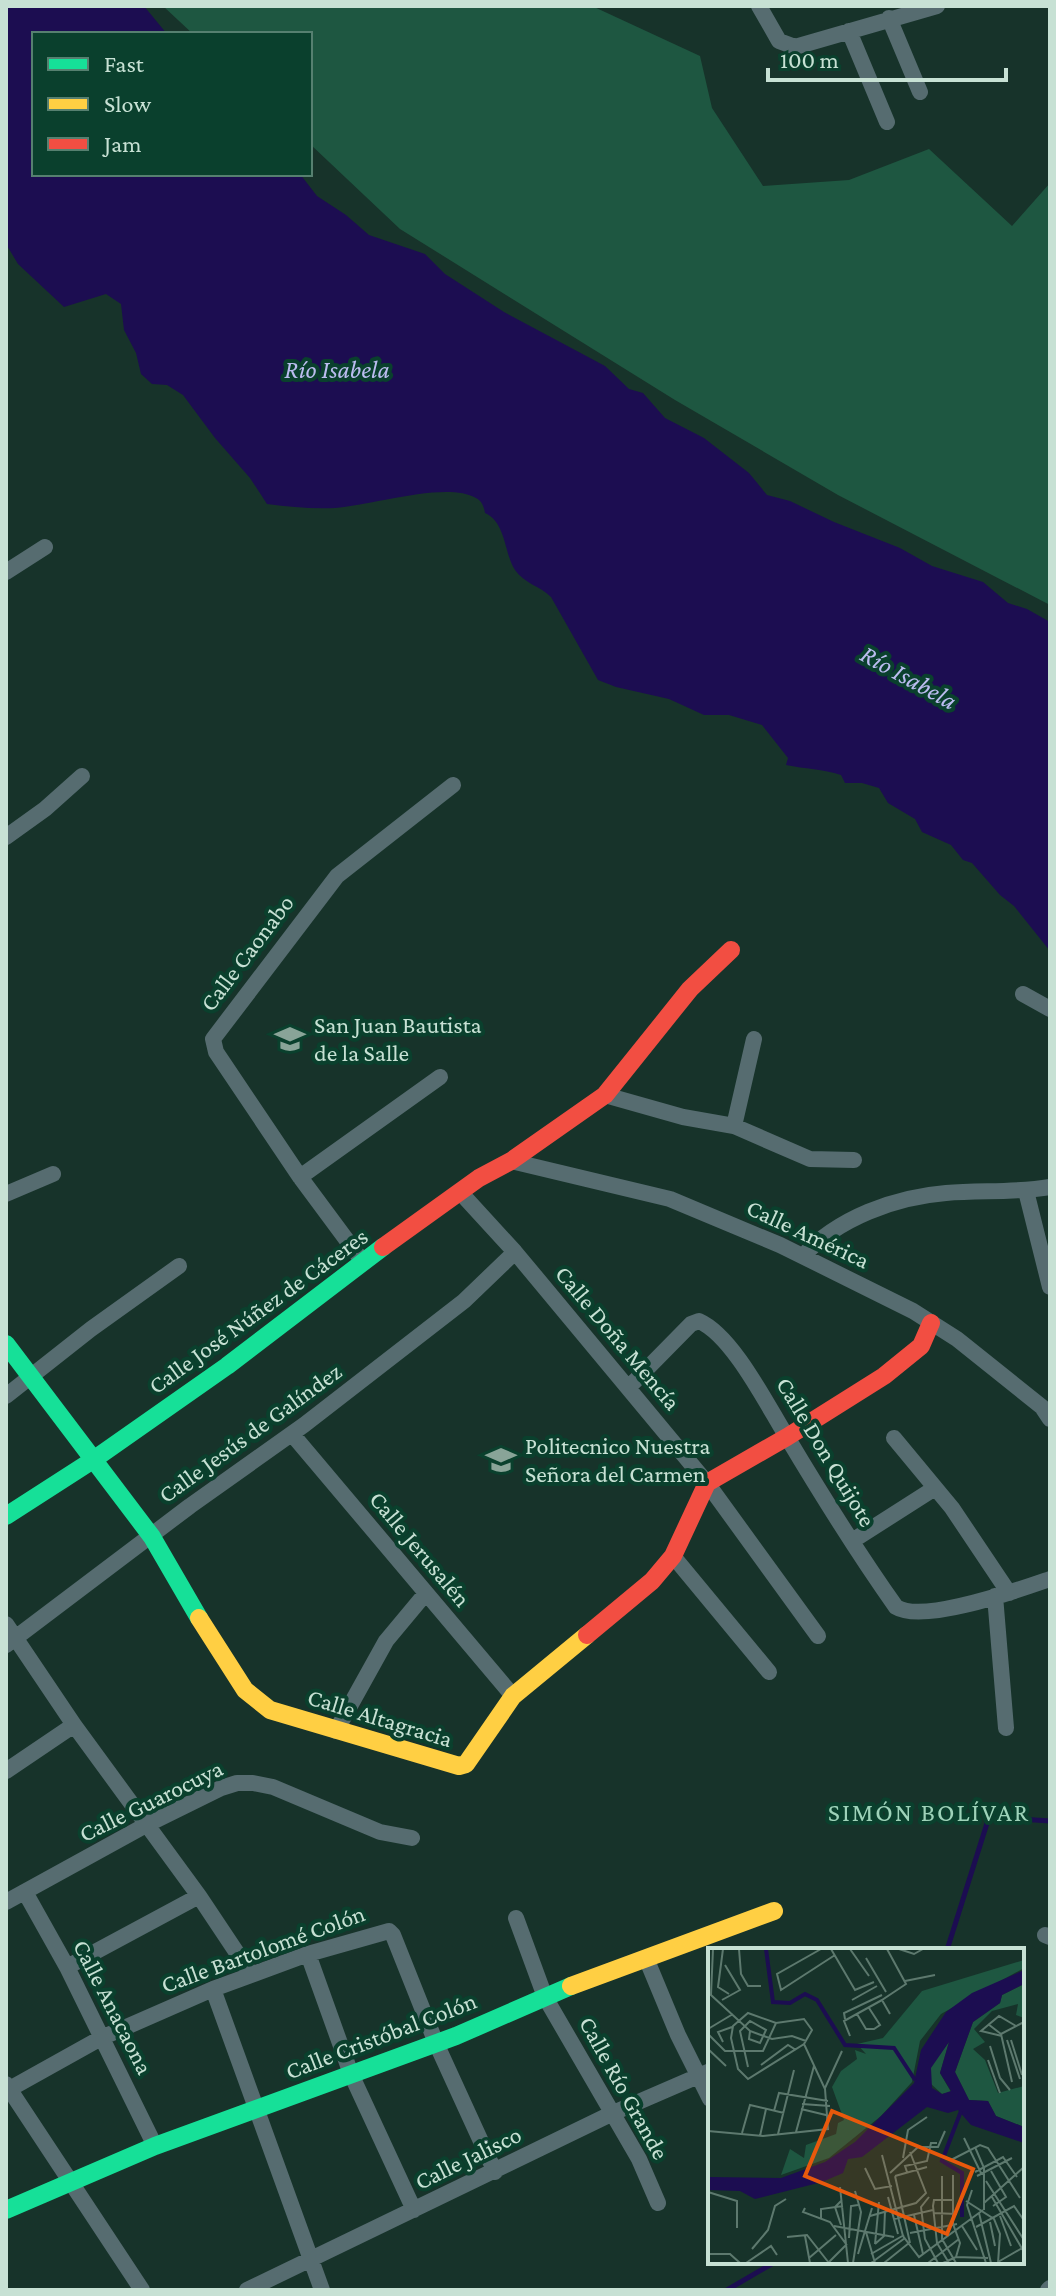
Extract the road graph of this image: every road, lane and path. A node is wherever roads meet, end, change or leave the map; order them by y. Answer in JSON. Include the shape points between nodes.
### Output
{"nodes":[{"id":1,"x":759,"y":6,"type":"edge"},
{"id":2,"x":937,"y":6,"type":"edge"},
{"id":3,"x":917,"y":8,"type":"edge"},
{"id":4,"x":889,"y":18,"type":"junction"},
{"id":5,"x":849,"y":31,"type":"junction"},
{"id":6,"x":920,"y":92,"type":"dead end"},
{"id":7,"x":887,"y":122,"type":"dead end"},
{"id":8,"x":45,"y":547,"type":"dead end"},
{"id":9,"x":6,"y":572,"type":"edge"},
{"id":10,"x":82,"y":776,"type":"dead end"},
{"id":11,"x":453,"y":785,"type":"dead end"},
{"id":12,"x":6,"y":837,"type":"edge"},
{"id":13,"x":731,"y":950,"type":"dead end"},
{"id":14,"x":1023,"y":994,"type":"dead end"},
{"id":15,"x":1050,"y":1009,"type":"edge"},
{"id":16,"x":754,"y":1039,"type":"dead end"},
{"id":17,"x":440,"y":1077,"type":"dead end"},
{"id":18,"x":605,"y":1095,"type":"junction"},
{"id":19,"x":734,"y":1126,"type":"junction"},
{"id":20,"x":854,"y":1160,"type":"dead end"},
{"id":21,"x":511,"y":1161,"type":"junction"},
{"id":22,"x":53,"y":1174,"type":"dead end"},
{"id":23,"x":300,"y":1177,"type":"junction"},
{"id":24,"x":1050,"y":1187,"type":"edge"},
{"id":25,"x":1026,"y":1191,"type":"junction"},
{"id":26,"x":460,"y":1192,"type":"junction"},
{"id":27,"x":6,"y":1194,"type":"edge"},
{"id":28,"x":515,"y":1252,"type":"junction"},
{"id":29,"x":803,"y":1256,"type":"junction"},
{"id":30,"x":363,"y":1262,"type":"junction"},
{"id":31,"x":179,"y":1266,"type":"dead end"},
{"id":32,"x":1050,"y":1287,"type":"edge"},
{"id":33,"x":931,"y":1323,"type":"junction"},
{"id":34,"x":6,"y":1344,"type":"edge"},
{"id":35,"x":30,"y":1376,"type":"junction"},
{"id":36,"x":628,"y":1388,"type":"junction"},
{"id":37,"x":6,"y":1396,"type":"edge"},
{"id":38,"x":1050,"y":1419,"type":"edge"},
{"id":39,"x":292,"y":1434,"type":"junction"},
{"id":40,"x":787,"y":1437,"type":"junction"},
{"id":41,"x":894,"y":1438,"type":"dead end"},
{"id":42,"x":93,"y":1460,"type":"junction"},
{"id":43,"x":707,"y":1483,"type":"junction"},
{"id":44,"x":935,"y":1488,"type":"junction"},
{"id":45,"x":6,"y":1516,"type":"edge"},
{"id":46,"x":152,"y":1537,"type":"junction"},
{"id":47,"x":852,"y":1541,"type":"junction"},
{"id":48,"x":673,"y":1556,"type":"junction"},
{"id":49,"x":1050,"y":1579,"type":"edge"},
{"id":50,"x":426,"y":1593,"type":"junction"},
{"id":51,"x":1002,"y":1595,"type":"junction"},
{"id":52,"x":6,"y":1624,"type":"edge"},
{"id":53,"x":818,"y":1636,"type":"dead end"},
{"id":54,"x":11,"y":1641,"type":"edge"},
{"id":55,"x":769,"y":1672,"type":"dead end"},
{"id":56,"x":513,"y":1696,"type":"junction"},
{"id":57,"x":74,"y":1725,"type":"junction"},
{"id":58,"x":1006,"y":1728,"type":"dead end"},
{"id":59,"x":336,"y":1731,"type":"junction"},
{"id":60,"x":6,"y":1771,"type":"edge"},
{"id":61,"x":146,"y":1825,"type":"junction"},
{"id":62,"x":412,"y":1838,"type":"dead end"},
{"id":63,"x":25,"y":1892,"type":"junction"},
{"id":64,"x":199,"y":1896,"type":"junction"},
{"id":65,"x":6,"y":1902,"type":"edge"},
{"id":66,"x":774,"y":1911,"type":"dead end"},
{"id":67,"x":516,"y":1918,"type":"dead end"},
{"id":68,"x":308,"y":1954,"type":"junction"},
{"id":69,"x":646,"y":1958,"type":"junction"},
{"id":70,"x":67,"y":1967,"type":"junction"},
{"id":71,"x":251,"y":1974,"type":"junction"},
{"id":72,"x":213,"y":1989,"type":"junction"},
{"id":73,"x":545,"y":1997,"type":"junction"},
{"id":74,"x":101,"y":2038,"type":"junction"},
{"id":75,"x":436,"y":2043,"type":"junction"},
{"id":76,"x":705,"y":2073,"type":"edge"},
{"id":77,"x":351,"y":2074,"type":"junction"},
{"id":78,"x":7,"y":2088,"type":"edge"},
{"id":79,"x":255,"y":2108,"type":"junction"},
{"id":80,"x":613,"y":2113,"type":"junction"},
{"id":81,"x":155,"y":2146,"type":"junction"},
{"id":82,"x":495,"y":2172,"type":"junction"},
{"id":83,"x":73,"y":2182,"type":"junction"},
{"id":84,"x":658,"y":2203,"type":"dead end"},
{"id":85,"x":6,"y":2210,"type":"edge"},
{"id":86,"x":414,"y":2210,"type":"junction"},
{"id":87,"x":312,"y":2259,"type":"junction"},
{"id":88,"x":142,"y":2290,"type":"edge"},
{"id":89,"x":247,"y":2290,"type":"edge"},
{"id":90,"x":322,"y":2290,"type":"edge"}],
"edges":[{"from":1,"to":5,"type":"street","via":[[779,41],[795,47]]},
{"from":2,"to":3,"type":"street"},
{"from":3,"to":4,"type":"street"},
{"from":4,"to":5,"type":"street"},
{"from":4,"to":6,"type":"street"},
{"from":5,"to":7,"type":"street"},
{"from":8,"to":9,"type":"street"},
{"from":10,"to":12,"type":"street"},
{"from":11,"to":23,"type":"street","name":"Calle Caonabo","via":[[337,876],[213,1039],[216,1052]]},
{"from":13,"to":18,"type":"street","name":"Calle José Núñez de Cáceres","via":[[690,989]]},
{"from":14,"to":15,"type":"street"},
{"from":16,"to":19,"type":"street"},
{"from":17,"to":23,"type":"street"},
{"from":18,"to":19,"type":"street"},
{"from":18,"to":21,"type":"street","name":"Calle José Núñez de Cáceres"},
{"from":19,"to":20,"type":"street","via":[[810,1159]]},
{"from":21,"to":26,"type":"street","name":"Calle José Núñez de Cáceres"},
{"from":21,"to":29,"type":"street","name":"Calle América","via":[[670,1199]]},
{"from":22,"to":27,"type":"street"},
{"from":23,"to":30,"type":"street","name":"Calle Caonabo"},
{"from":24,"to":25,"type":"street"},
{"from":25,"to":29,"type":"street","via":[[905,1199],[838,1228]]},
{"from":25,"to":32,"type":"street"},
{"from":26,"to":28,"type":"street","name":"Calle Doña Mencía"},
{"from":26,"to":30,"type":"street","name":"Calle José Núñez de Cáceres"},
{"from":28,"to":36,"type":"street","name":"Calle Doña Mencía"},
{"from":28,"to":39,"type":"street","name":"Calle Jesús de Galíndez","via":[[464,1301]]},
{"from":29,"to":33,"type":"street","name":"Calle América"},
{"from":30,"to":42,"type":"street","name":"Calle José Núñez de Cáceres"},
{"from":31,"to":35,"type":"street"},
{"from":33,"to":38,"type":"street","name":"Calle América","via":[[1042,1407]]},
{"from":33,"to":40,"type":"street","via":[[921,1346],[884,1376]]},
{"from":34,"to":35,"type":"street","name":"Calle Altagracia"},
{"from":35,"to":37,"type":"street"},
{"from":35,"to":42,"type":"street","name":"Calle Altagracia"},
{"from":36,"to":40,"type":"street","name":"Calle Don Quijote","via":[[699,1321],[709,1325],[748,1371]]},
{"from":36,"to":43,"type":"street","name":"Calle Doña Mencía"},
{"from":39,"to":46,"type":"street","name":"Calle Jesús de Galíndez"},
{"from":39,"to":50,"type":"street","name":"Calle Jerusalén"},
{"from":40,"to":43,"type":"street"},
{"from":40,"to":47,"type":"street","name":"Calle Don Quijote"},
{"from":41,"to":44,"type":"street"},
{"from":42,"to":45,"type":"street","name":"Calle José Núñez de Cáceres"},
{"from":42,"to":46,"type":"street","name":"Calle Altagracia"},
{"from":43,"to":48,"type":"street","name":"Calle Altagracia"},
{"from":43,"to":53,"type":"street","name":"Calle Doña Mencía"},
{"from":44,"to":47,"type":"street"},
{"from":44,"to":51,"type":"street"},
{"from":46,"to":54,"type":"street","name":"Calle Jesús de Galíndez"},
{"from":46,"to":59,"type":"street","name":"Calle Altagracia","via":[[245,1690],[270,1710]]},
{"from":47,"to":51,"type":"street","name":"Calle Don Quijote","via":[[904,1612],[943,1610]]},
{"from":48,"to":55,"type":"street"},
{"from":48,"to":56,"type":"street","name":"Calle Altagracia","via":[[652,1581]]},
{"from":49,"to":51,"type":"street"},
{"from":50,"to":56,"type":"street","name":"Calle Jerusalén"},
{"from":50,"to":59,"type":"street","via":[[386,1641]]},
{"from":51,"to":58,"type":"street"},
{"from":52,"to":54,"type":"street"},
{"from":54,"to":57,"type":"street"},
{"from":56,"to":59,"type":"street","name":"Calle Altagracia","via":[[466,1764],[459,1766]]},
{"from":57,"to":60,"type":"street"},
{"from":57,"to":61,"type":"street"},
{"from":61,"to":62,"type":"street","name":"Calle Guarocuya","via":[[221,1788],[253,1783],[380,1832]]},
{"from":61,"to":63,"type":"street","name":"Calle Guarocuya"},
{"from":61,"to":64,"type":"street"},
{"from":63,"to":65,"type":"street","name":"Calle Guarocuya"},
{"from":63,"to":70,"type":"street","name":"Calle Anacaona"},
{"from":64,"to":70,"type":"street"},
{"from":64,"to":71,"type":"street"},
{"from":66,"to":69,"type":"street","name":"Calle Cristóbal Colón"},
{"from":67,"to":73,"type":"street","name":"Calle Río Grande"},
{"from":68,"to":71,"type":"street","name":"Calle Bartolomé Colón"},
{"from":68,"to":75,"type":"street","name":"Calle Bartolomé Colón","via":[[389,1931]]},
{"from":68,"to":77,"type":"street"},
{"from":69,"to":73,"type":"street","name":"Calle Cristóbal Colón"},
{"from":69,"to":76,"type":"street","via":[[678,2035]]},
{"from":70,"to":74,"type":"street","name":"Calle Anacaona"},
{"from":71,"to":72,"type":"street","name":"Calle Bartolomé Colón"},
{"from":72,"to":74,"type":"street","name":"Calle Bartolomé Colón"},
{"from":72,"to":79,"type":"street"},
{"from":73,"to":75,"type":"street","name":"Calle Cristóbal Colón"},
{"from":73,"to":80,"type":"street","name":"Calle Río Grande"},
{"from":74,"to":78,"type":"street","name":"Calle Bartolomé Colón"},
{"from":74,"to":81,"type":"street","name":"Calle Anacaona"},
{"from":75,"to":77,"type":"street","name":"Calle Cristóbal Colón"},
{"from":75,"to":82,"type":"street","name":"Calle Bartolomé Colón"},
{"from":76,"to":80,"type":"street","name":"Calle Jalisco"},
{"from":77,"to":79,"type":"street","name":"Calle Cristóbal Colón"},
{"from":77,"to":86,"type":"street"},
{"from":78,"to":83,"type":"street"},
{"from":79,"to":81,"type":"street","name":"Calle Cristóbal Colón"},
{"from":79,"to":87,"type":"street"},
{"from":80,"to":82,"type":"street","name":"Calle Jalisco"},
{"from":80,"to":84,"type":"street","name":"Calle Río Grande"},
{"from":81,"to":83,"type":"street","name":"Calle Cristóbal Colón"},
{"from":82,"to":86,"type":"street","name":"Calle Jalisco"},
{"from":83,"to":85,"type":"street","name":"Calle Cristóbal Colón"},
{"from":83,"to":88,"type":"street"},
{"from":86,"to":87,"type":"street","name":"Calle Jalisco"},
{"from":87,"to":89,"type":"street","name":"Calle Jalisco"},
{"from":87,"to":90,"type":"street"}]}
